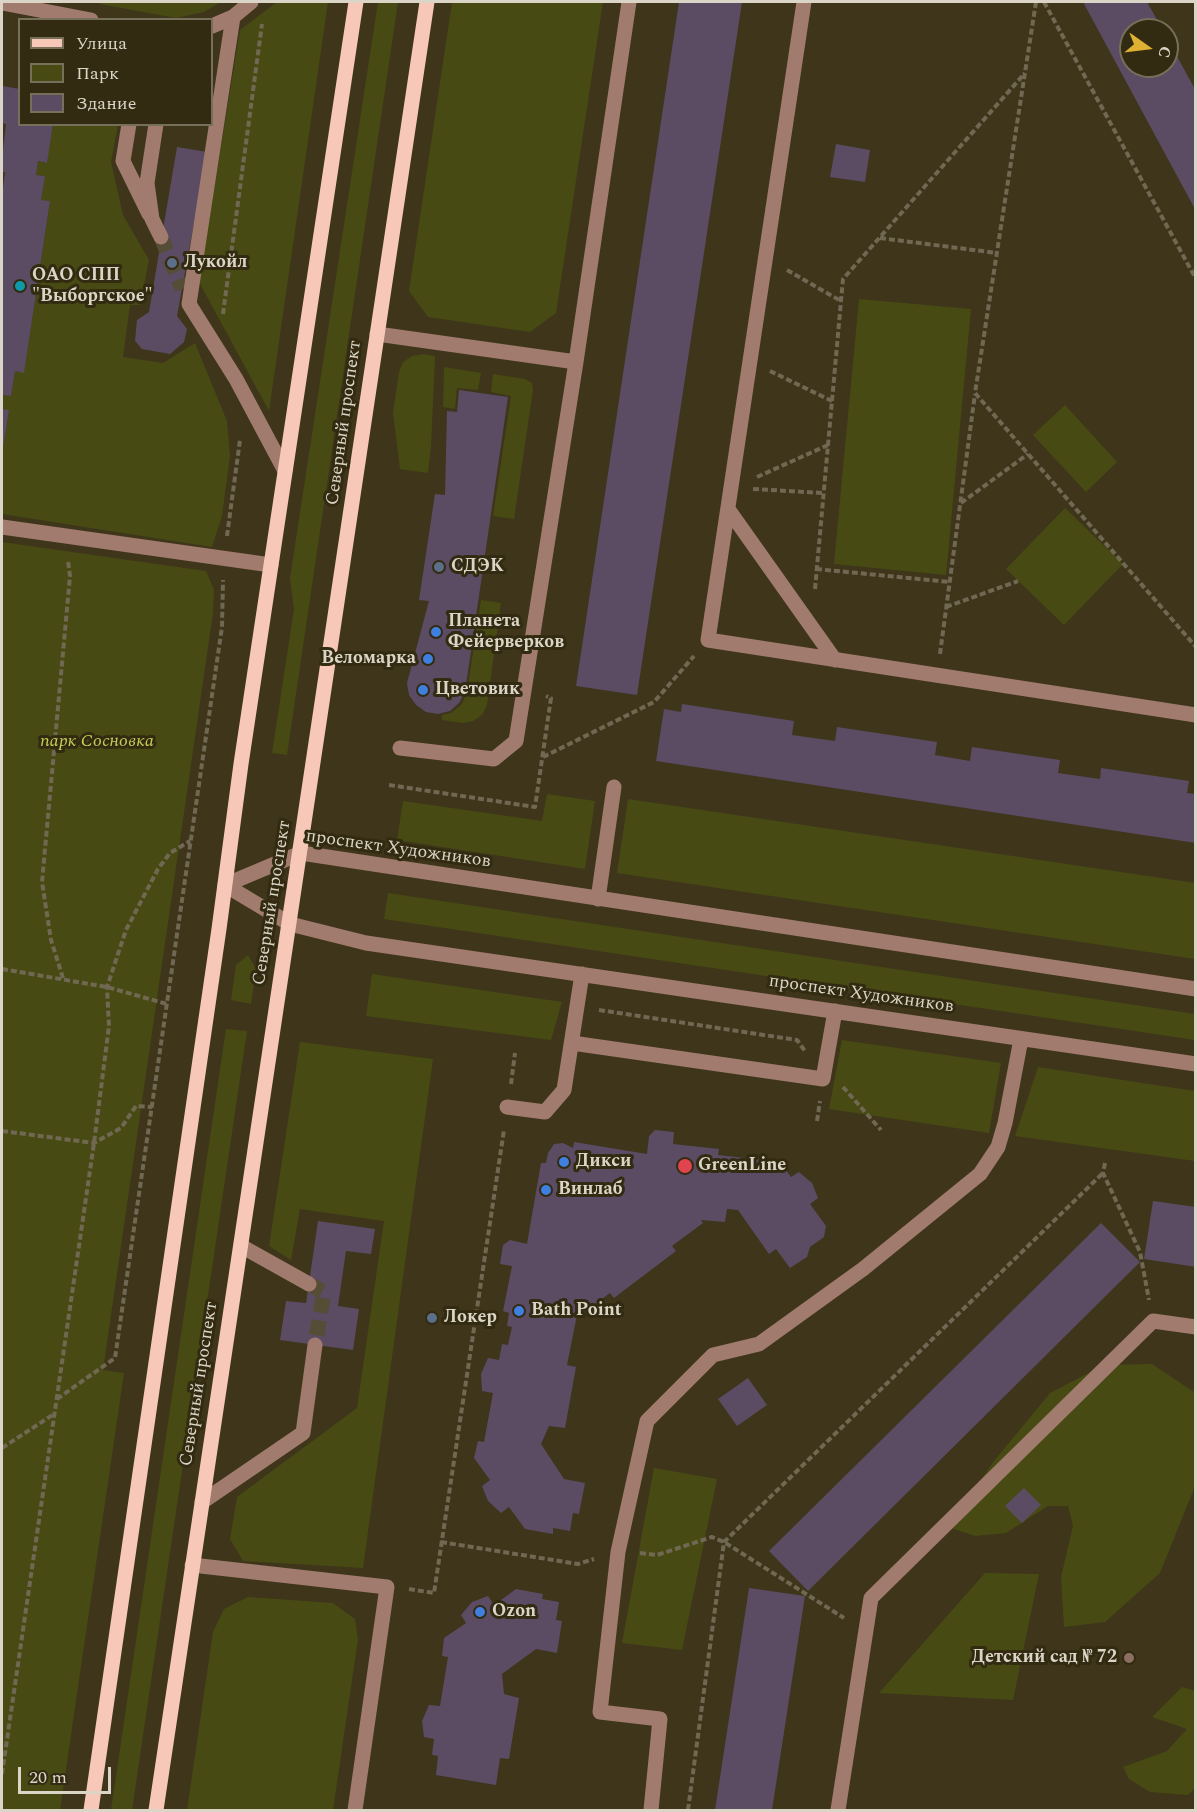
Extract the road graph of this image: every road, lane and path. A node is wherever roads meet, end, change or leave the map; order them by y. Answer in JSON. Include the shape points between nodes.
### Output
{"nodes":[{"id":1,"x":251,"y":2,"type":"edge"},
{"id":2,"x":356,"y":2,"type":"edge"},
{"id":3,"x":427,"y":2,"type":"edge"},
{"id":4,"x":629,"y":2,"type":"edge"},
{"id":5,"x":804,"y":2,"type":"edge"},
{"id":6,"x":1036,"y":2,"type":"edge"},
{"id":7,"x":1044,"y":2,"type":"edge"},
{"id":8,"x":2,"y":3,"type":"edge"},
{"id":9,"x":263,"y":13,"type":"dead end"},
{"id":10,"x":233,"y":17,"type":"junction"},
{"id":11,"x":81,"y":18,"type":"edge"},
{"id":12,"x":213,"y":26,"type":"edge"},
{"id":13,"x":1025,"y":72,"type":"junction"},
{"id":14,"x":129,"y":126,"type":"edge"},
{"id":15,"x":156,"y":126,"type":"edge"},
{"id":16,"x":152,"y":219,"type":"junction"},
{"id":17,"x":161,"y":237,"type":"tunnel mouth"},
{"id":18,"x":880,"y":238,"type":"junction"},
{"id":19,"x":997,"y":253,"type":"junction"},
{"id":20,"x":765,"y":258,"type":"junction"},
{"id":21,"x":1196,"y":279,"type":"edge"},
{"id":22,"x":841,"y":301,"type":"junction"},
{"id":23,"x":377,"y":334,"type":"junction"},
{"id":24,"x":218,"y":350,"type":"junction"},
{"id":25,"x":750,"y":361,"type":"junction"},
{"id":26,"x":576,"y":362,"type":"junction"},
{"id":27,"x":975,"y":393,"type":"junction"},
{"id":28,"x":832,"y":401,"type":"junction"},
{"id":29,"x":828,"y":445,"type":"junction"},
{"id":30,"x":1028,"y":454,"type":"junction"},
{"id":31,"x":285,"y":471,"type":"junction"},
{"id":32,"x":731,"y":488,"type":"junction"},
{"id":33,"x":823,"y":493,"type":"junction"},
{"id":34,"x":960,"y":504,"type":"junction"},
{"id":35,"x":728,"y":509,"type":"junction"},
{"id":36,"x":2,"y":527,"type":"edge"},
{"id":37,"x":65,"y":536,"type":"junction"},
{"id":38,"x":272,"y":565,"type":"junction"},
{"id":39,"x":816,"y":569,"type":"junction"},
{"id":40,"x":1018,"y":581,"type":"dead end"},
{"id":41,"x":950,"y":582,"type":"junction"},
{"id":42,"x":946,"y":607,"type":"junction"},
{"id":43,"x":811,"y":626,"type":"junction"},
{"id":44,"x":708,"y":640,"type":"junction"},
{"id":45,"x":1196,"y":647,"type":"edge"},
{"id":46,"x":835,"y":660,"type":"junction"},
{"id":47,"x":937,"y":675,"type":"junction"},
{"id":48,"x":1196,"y":715,"type":"edge"},
{"id":49,"x":400,"y":748,"type":"dead end"},
{"id":50,"x":542,"y":757,"type":"dead end"},
{"id":51,"x":203,"y":758,"type":"dead end"},
{"id":52,"x":614,"y":787,"type":"dead end"},
{"id":53,"x":190,"y":840,"type":"junction"},
{"id":54,"x":301,"y":853,"type":"junction"},
{"id":55,"x":225,"y":885,"type":"junction"},
{"id":56,"x":598,"y":899,"type":"junction"},
{"id":57,"x":290,"y":924,"type":"junction"},
{"id":58,"x":2,"y":969,"type":"edge"},
{"id":59,"x":582,"y":974,"type":"junction"},
{"id":60,"x":63,"y":978,"type":"junction"},
{"id":61,"x":107,"y":987,"type":"junction"},
{"id":62,"x":1196,"y":989,"type":"edge"},
{"id":63,"x":167,"y":1004,"type":"junction"},
{"id":64,"x":835,"y":1011,"type":"junction"},
{"id":65,"x":1021,"y":1039,"type":"junction"},
{"id":66,"x":572,"y":1043,"type":"junction"},
{"id":67,"x":515,"y":1053,"type":"dead end"},
{"id":68,"x":1196,"y":1064,"type":"edge"},
{"id":69,"x":841,"y":1085,"type":"dead end"},
{"id":70,"x":152,"y":1107,"type":"junction"},
{"id":71,"x":507,"y":1107,"type":"junction"},
{"id":72,"x":881,"y":1130,"type":"dead end"},
{"id":73,"x":2,"y":1131,"type":"edge"},
{"id":74,"x":94,"y":1143,"type":"junction"},
{"id":75,"x":1105,"y":1163,"type":"dead end"},
{"id":76,"x":1103,"y":1173,"type":"junction"},
{"id":77,"x":241,"y":1246,"type":"junction"},
{"id":78,"x":309,"y":1284,"type":"tunnel mouth"},
{"id":79,"x":1153,"y":1321,"type":"junction"},
{"id":80,"x":1196,"y":1327,"type":"edge"},
{"id":81,"x":315,"y":1345,"type":"tunnel mouth"},
{"id":82,"x":57,"y":1399,"type":"junction"},
{"id":83,"x":55,"y":1414,"type":"junction"},
{"id":84,"x":2,"y":1448,"type":"edge"},
{"id":85,"x":202,"y":1502,"type":"junction"},
{"id":86,"x":441,"y":1542,"type":"junction"},
{"id":87,"x":724,"y":1542,"type":"junction"},
{"id":88,"x":618,"y":1552,"type":"junction"},
{"id":89,"x":192,"y":1565,"type":"junction"},
{"id":90,"x":387,"y":1587,"type":"junction"},
{"id":91,"x":866,"y":1632,"type":"junction"},
{"id":92,"x":2,"y":1774,"type":"edge"},
{"id":93,"x":91,"y":1810,"type":"edge"},
{"id":94,"x":156,"y":1810,"type":"edge"},
{"id":95,"x":355,"y":1810,"type":"edge"},
{"id":96,"x":651,"y":1810,"type":"edge"},
{"id":97,"x":687,"y":1810,"type":"edge"},
{"id":98,"x":838,"y":1810,"type":"edge"}],
"edges":[{"from":1,"to":10,"type":"street"},
{"from":2,"to":31,"type":"main road"},
{"from":3,"to":23,"type":"main road","name":"Северный проспект"},
{"from":4,"to":26,"type":"street"},
{"from":5,"to":20,"type":"street"},
{"from":6,"to":13,"type":"path"},
{"from":7,"to":21,"type":"path"},
{"from":8,"to":11,"type":"street"},
{"from":9,"to":24,"type":"path"},
{"from":10,"to":12,"type":"street"},
{"from":10,"to":24,"type":"street","via":[[185,296]]},
{"from":13,"to":18,"type":"path"},
{"from":13,"to":19,"type":"path"},
{"from":14,"to":16,"type":"street","via":[[123,162]]},
{"from":15,"to":16,"type":"street","via":[[147,183]]},
{"from":16,"to":17,"type":"street"},
{"from":18,"to":19,"type":"path"},
{"from":18,"to":22,"type":"path","via":[[843,279]]},
{"from":19,"to":27,"type":"path"},
{"from":20,"to":22,"type":"path"},
{"from":20,"to":25,"type":"street"},
{"from":22,"to":28,"type":"path"},
{"from":23,"to":26,"type":"street"},
{"from":23,"to":54,"type":"main road","name":"Северный проспект"},
{"from":24,"to":31,"type":"street"},
{"from":25,"to":28,"type":"path"},
{"from":25,"to":32,"type":"street"},
{"from":26,"to":49,"type":"street","via":[[516,741],[494,759]]},
{"from":27,"to":30,"type":"path"},
{"from":27,"to":34,"type":"path"},
{"from":28,"to":29,"type":"path"},
{"from":29,"to":32,"type":"path"},
{"from":29,"to":33,"type":"path"},
{"from":30,"to":34,"type":"path"},
{"from":30,"to":45,"type":"path"},
{"from":31,"to":38,"type":"main road"},
{"from":32,"to":33,"type":"path"},
{"from":32,"to":35,"type":"street"},
{"from":33,"to":39,"type":"path"},
{"from":34,"to":41,"type":"path"},
{"from":35,"to":43,"type":"street"},
{"from":35,"to":44,"type":"street"},
{"from":36,"to":37,"type":"street"},
{"from":37,"to":38,"type":"street"},
{"from":37,"to":60,"type":"path","via":[[70,576],[42,882],[51,940]]},
{"from":38,"to":55,"type":"main road"},
{"from":39,"to":41,"type":"path"},
{"from":39,"to":43,"type":"path"},
{"from":40,"to":42,"type":"path"},
{"from":41,"to":42,"type":"path"},
{"from":42,"to":47,"type":"path"},
{"from":43,"to":46,"type":"street"},
{"from":44,"to":46,"type":"street"},
{"from":44,"to":50,"type":"path","via":[[654,702]]},
{"from":46,"to":47,"type":"street"},
{"from":47,"to":48,"type":"street"},
{"from":51,"to":53,"type":"path"},
{"from":52,"to":56,"type":"street"},
{"from":53,"to":61,"type":"path","via":[[170,853],[158,869],[126,930]]},
{"from":53,"to":63,"type":"path"},
{"from":54,"to":55,"type":"street","name":"проспект Художников"},
{"from":54,"to":56,"type":"street","name":"проспект Художников"},
{"from":54,"to":57,"type":"main road","name":"Северный проспект"},
{"from":55,"to":57,"type":"street","name":"проспект Художников"},
{"from":55,"to":93,"type":"main road"},
{"from":56,"to":62,"type":"street","name":"проспект Художников"},
{"from":57,"to":59,"type":"street","name":"проспект Художников","via":[[366,943]]},
{"from":57,"to":77,"type":"main road","name":"Северный проспект"},
{"from":58,"to":60,"type":"path"},
{"from":59,"to":64,"type":"street","name":"проспект Художников"},
{"from":59,"to":66,"type":"street"},
{"from":60,"to":61,"type":"path"},
{"from":61,"to":63,"type":"path"},
{"from":61,"to":74,"type":"path","via":[[109,1026]]},
{"from":63,"to":70,"type":"path"},
{"from":64,"to":65,"type":"street","name":"проспект Художников"},
{"from":64,"to":66,"type":"street","via":[[823,1079]]},
{"from":65,"to":68,"type":"street","name":"проспект Художников"},
{"from":65,"to":88,"type":"street","via":[[998,1147],[980,1174],[863,1269],[759,1344],[713,1355],[647,1421]]},
{"from":66,"to":71,"type":"street","via":[[564,1090],[545,1112]]},
{"from":67,"to":71,"type":"path"},
{"from":69,"to":72,"type":"path"},
{"from":70,"to":74,"type":"path","via":[[135,1106],[122,1128]]},
{"from":70,"to":82,"type":"path","via":[[115,1359]]},
{"from":71,"to":86,"type":"path"},
{"from":73,"to":74,"type":"path"},
{"from":74,"to":82,"type":"path"},
{"from":75,"to":76,"type":"path"},
{"from":76,"to":79,"type":"path","via":[[1140,1252]]},
{"from":76,"to":87,"type":"path"},
{"from":77,"to":78,"type":"street"},
{"from":77,"to":85,"type":"main road","name":"Северный проспект"},
{"from":79,"to":80,"type":"street"},
{"from":79,"to":91,"type":"street","via":[[871,1598]]},
{"from":81,"to":85,"type":"street","via":[[303,1433]]},
{"from":82,"to":83,"type":"path"},
{"from":83,"to":84,"type":"path"},
{"from":83,"to":92,"type":"path"},
{"from":85,"to":89,"type":"main road","name":"Северный проспект"},
{"from":86,"to":88,"type":"path","via":[[578,1564]]},
{"from":86,"to":90,"type":"path","via":[[434,1593]]},
{"from":87,"to":88,"type":"path","via":[[712,1537],[657,1555]]},
{"from":87,"to":91,"type":"path"},
{"from":87,"to":97,"type":"path"},
{"from":88,"to":96,"type":"street","via":[[600,1712],[660,1719]]},
{"from":89,"to":90,"type":"street"},
{"from":89,"to":94,"type":"main road","name":"Северный проспект"},
{"from":90,"to":95,"type":"street"},
{"from":91,"to":98,"type":"street"}]}
